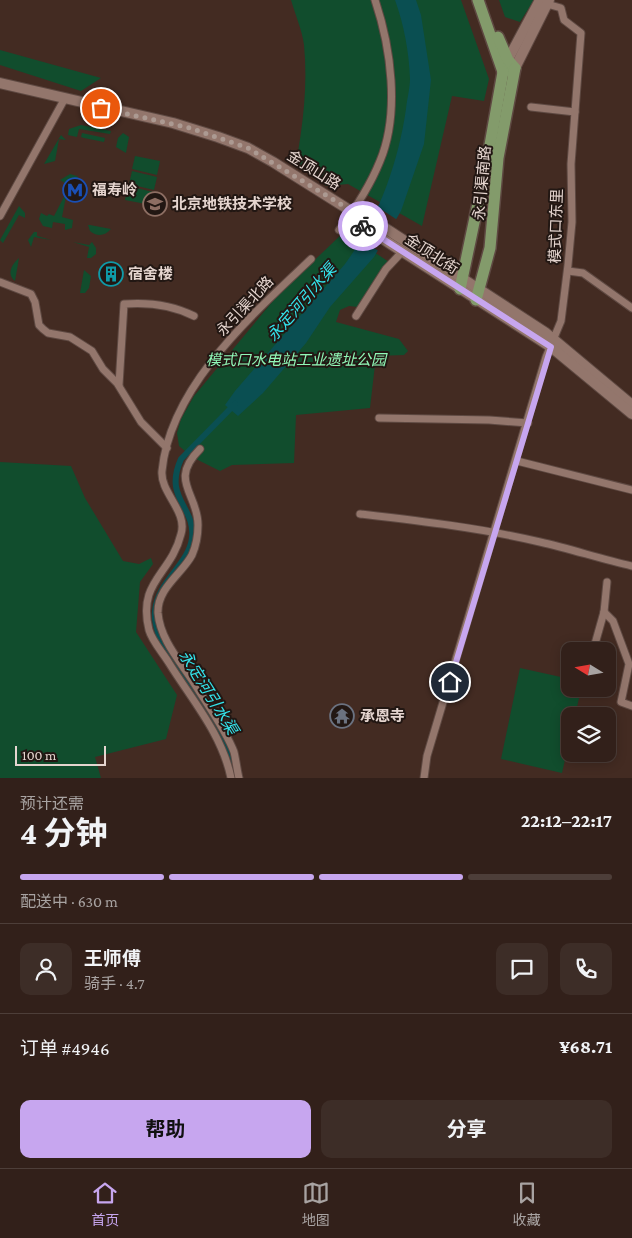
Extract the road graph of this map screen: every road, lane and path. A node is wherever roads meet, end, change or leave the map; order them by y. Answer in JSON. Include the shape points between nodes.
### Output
{"nodes":[{"id":1,"x":375,"y":0,"type":"edge"},
{"id":2,"x":478,"y":0,"type":"edge"},
{"id":3,"x":485,"y":0,"type":"edge"},
{"id":4,"x":545,"y":1,"type":"edge"},
{"id":5,"x":511,"y":64,"type":"junction"},
{"id":6,"x":503,"y":72,"type":"junction"},
{"id":7,"x":0,"y":83,"type":"edge"},
{"id":8,"x":64,"y":100,"type":"junction"},
{"id":9,"x":531,"y":107,"type":"dead end"},
{"id":10,"x":575,"y":112,"type":"junction"},
{"id":11,"x":352,"y":211,"type":"junction"},
{"id":12,"x":0,"y":216,"type":"edge"},
{"id":13,"x":339,"y":230,"type":"dead end"},
{"id":14,"x":398,"y":245,"type":"junction"},
{"id":15,"x":311,"y":259,"type":"dead end"},
{"id":16,"x":568,"y":271,"type":"junction"},
{"id":17,"x":0,"y":282,"type":"edge"},
{"id":18,"x":461,"y":285,"type":"junction"},
{"id":19,"x":478,"y":295,"type":"junction"},
{"id":20,"x":632,"y":308,"type":"edge"},
{"id":21,"x":194,"y":316,"type":"dead end"},
{"id":22,"x":356,"y":316,"type":"dead end"},
{"id":23,"x":552,"y":343,"type":"junction"},
{"id":24,"x":120,"y":388,"type":"junction"},
{"id":25,"x":632,"y":405,"type":"edge"},
{"id":26,"x":632,"y":414,"type":"edge"},
{"id":27,"x":379,"y":418,"type":"dead end"},
{"id":28,"x":528,"y":423,"type":"junction"},
{"id":29,"x":167,"y":448,"type":"junction"},
{"id":30,"x":200,"y":449,"type":"dead end"},
{"id":31,"x":517,"y":461,"type":"junction"},
{"id":32,"x":632,"y":490,"type":"edge"},
{"id":33,"x":360,"y":514,"type":"dead end"},
{"id":34,"x":495,"y":533,"type":"junction"},
{"id":35,"x":632,"y":566,"type":"edge"},
{"id":36,"x":607,"y":582,"type":"dead end"},
{"id":37,"x":604,"y":612,"type":"junction"},
{"id":38,"x":596,"y":642,"type":"edge"},
{"id":39,"x":632,"y":706,"type":"edge"},
{"id":40,"x":231,"y":778,"type":"edge"},
{"id":41,"x":239,"y":778,"type":"edge"},
{"id":42,"x":424,"y":778,"type":"edge"}],
"edges":[{"from":1,"to":11,"type":"street","via":[[384,29],[390,73],[389,125],[381,160]]},
{"from":2,"to":6,"type":"main road"},
{"from":3,"to":5,"type":"main road"},
{"from":4,"to":5,"type":"main road"},
{"from":4,"to":10,"type":"street","name":"模式口东里","via":[[561,8],[564,20],[581,33]]},
{"from":5,"to":6,"type":"main road"},
{"from":5,"to":19,"type":"main road","name":"永引渠南路","via":[[498,158],[493,228]]},
{"from":6,"to":18,"type":"main road","name":"永引渠南路"},
{"from":7,"to":8,"type":"main road","name":"金顶山路"},
{"from":8,"to":11,"type":"main road","name":"金顶山路","via":[[190,128],[248,148]]},
{"from":8,"to":12,"type":"street"},
{"from":9,"to":10,"type":"street"},
{"from":10,"to":16,"type":"street","name":"模式口东里"},
{"from":11,"to":13,"type":"street"},
{"from":11,"to":14,"type":"main road","name":"金顶北街"},
{"from":14,"to":18,"type":"main road","name":"金顶北街"},
{"from":14,"to":22,"type":"street"},
{"from":15,"to":29,"type":"street","name":"永引渠北路","via":[[254,313],[197,381],[172,428]]},
{"from":16,"to":20,"type":"street","via":[[583,273]]},
{"from":16,"to":23,"type":"street","name":"模式口东里","via":[[561,321]]},
{"from":17,"to":24,"type":"street","via":[[31,294],[39,325],[48,333],[87,346]]},
{"from":18,"to":19,"type":"main road","name":"金顶北街"},
{"from":19,"to":23,"type":"main road","name":"金顶北街"},
{"from":21,"to":24,"type":"street","via":[[171,306],[124,304],[118,376]]},
{"from":23,"to":25,"type":"main road","name":"金顶北街"},
{"from":23,"to":26,"type":"main road","name":"金顶北街"},
{"from":23,"to":28,"type":"street","name":"模式口东里"},
{"from":24,"to":29,"type":"street","via":[[141,422]]},
{"from":27,"to":28,"type":"street"},
{"from":28,"to":31,"type":"street","name":"模式口东里"},
{"from":29,"to":40,"type":"street","name":"永引渠北路","via":[[162,478],[181,517],[182,533],[173,554],[151,586],[145,606],[150,632],[214,731],[227,759]]},
{"from":30,"to":41,"type":"street","via":[[192,457],[185,479],[197,514],[195,546],[191,557],[169,584],[158,611],[161,633],[234,751]]},
{"from":31,"to":32,"type":"street"},
{"from":31,"to":34,"type":"street","name":"模式口东里"},
{"from":33,"to":34,"type":"street","via":[[442,523]]},
{"from":34,"to":35,"type":"street"},
{"from":34,"to":42,"type":"street","name":"模式口东里","via":[[427,756]]},
{"from":36,"to":37,"type":"street"},
{"from":37,"to":38,"type":"street"},
{"from":37,"to":39,"type":"street","via":[[613,621],[629,664],[621,702]]}]}
